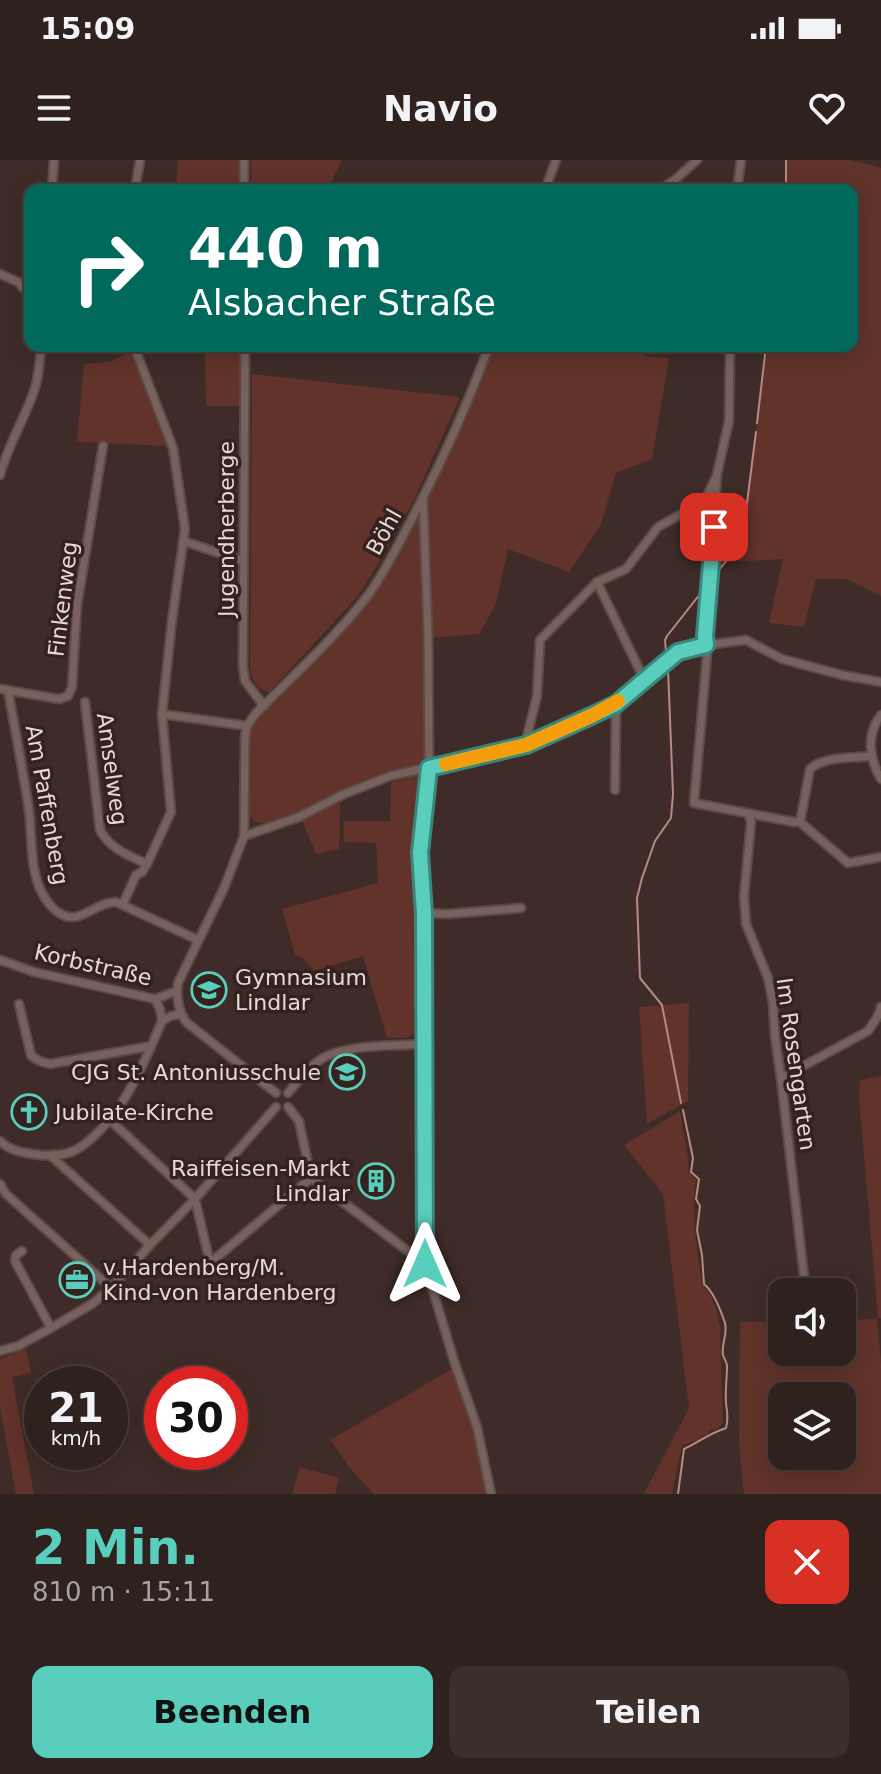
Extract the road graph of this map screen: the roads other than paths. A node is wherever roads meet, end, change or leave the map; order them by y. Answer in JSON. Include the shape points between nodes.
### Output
{"nodes":[{"id":1,"x":54,"y":160,"type":"edge"},
{"id":2,"x":140,"y":160,"type":"edge"},
{"id":3,"x":244,"y":160,"type":"edge"},
{"id":4,"x":556,"y":160,"type":"edge"},
{"id":5,"x":697,"y":160,"type":"edge"},
{"id":6,"x":741,"y":160,"type":"edge"},
{"id":7,"x":52,"y":184,"type":"edge"},
{"id":8,"x":136,"y":184,"type":"edge"},
{"id":9,"x":244,"y":184,"type":"edge"},
{"id":10,"x":547,"y":184,"type":"edge"},
{"id":11,"x":669,"y":184,"type":"edge"},
{"id":12,"x":738,"y":184,"type":"edge"},
{"id":13,"x":0,"y":274,"type":"edge"},
{"id":14,"x":24,"y":289,"type":"edge"},
{"id":15,"x":40,"y":352,"type":"edge"},
{"id":16,"x":136,"y":352,"type":"edge"},
{"id":17,"x":245,"y":352,"type":"edge"},
{"id":18,"x":487,"y":352,"type":"edge"},
{"id":19,"x":730,"y":352,"type":"edge"},
{"id":20,"x":103,"y":446,"type":"dead end"},
{"id":21,"x":717,"y":474,"type":"junction"},
{"id":22,"x":0,"y":475,"type":"edge"},
{"id":23,"x":423,"y":498,"type":"junction"},
{"id":24,"x":183,"y":541,"type":"junction"},
{"id":25,"x":243,"y":561,"type":"junction"},
{"id":26,"x":597,"y":582,"type":"junction"},
{"id":27,"x":706,"y":645,"type":"junction"},
{"id":28,"x":644,"y":679,"type":"junction"},
{"id":29,"x":881,"y":682,"type":"edge"},
{"id":30,"x":4,"y":689,"type":"edge"},
{"id":31,"x":85,"y":702,"type":"dead end"},
{"id":32,"x":616,"y":704,"type":"junction"},
{"id":33,"x":264,"y":706,"type":"junction"},
{"id":34,"x":162,"y":714,"type":"junction"},
{"id":35,"x":881,"y":715,"type":"edge"},
{"id":36,"x":247,"y":726,"type":"junction"},
{"id":37,"x":872,"y":744,"type":"junction"},
{"id":38,"x":526,"y":745,"type":"junction"},
{"id":39,"x":881,"y":748,"type":"edge"},
{"id":40,"x":872,"y":756,"type":"junction"},
{"id":41,"x":429,"y":768,"type":"junction"},
{"id":42,"x":881,"y":779,"type":"edge"},
{"id":43,"x":615,"y":790,"type":"dead end"},
{"id":44,"x":748,"y":813,"type":"junction"},
{"id":45,"x":800,"y":822,"type":"junction"},
{"id":46,"x":244,"y":836,"type":"junction"},
{"id":47,"x":881,"y":857,"type":"edge"},
{"id":48,"x":147,"y":864,"type":"junction"},
{"id":49,"x":123,"y":904,"type":"junction"},
{"id":50,"x":521,"y":908,"type":"dead end"},
{"id":51,"x":424,"y":913,"type":"junction"},
{"id":52,"x":198,"y":940,"type":"junction"},
{"id":53,"x":0,"y":960,"type":"edge"},
{"id":54,"x":177,"y":991,"type":"junction"},
{"id":55,"x":155,"y":999,"type":"junction"},
{"id":56,"x":19,"y":1004,"type":"dead end"},
{"id":57,"x":881,"y":1007,"type":"edge"},
{"id":58,"x":180,"y":1014,"type":"junction"},
{"id":59,"x":162,"y":1021,"type":"junction"},
{"id":60,"x":423,"y":1044,"type":"junction"},
{"id":61,"x":151,"y":1046,"type":"junction"},
{"id":62,"x":781,"y":1078,"type":"junction"},
{"id":63,"x":276,"y":1093,"type":"junction"},
{"id":64,"x":288,"y":1093,"type":"junction"},
{"id":65,"x":276,"y":1107,"type":"junction"},
{"id":66,"x":288,"y":1107,"type":"junction"},
{"id":67,"x":110,"y":1120,"type":"junction"},
{"id":68,"x":0,"y":1141,"type":"edge"},
{"id":69,"x":51,"y":1156,"type":"junction"},
{"id":70,"x":311,"y":1178,"type":"junction"},
{"id":71,"x":0,"y":1184,"type":"edge"},
{"id":72,"x":195,"y":1199,"type":"junction"},
{"id":73,"x":150,"y":1245,"type":"junction"},
{"id":74,"x":22,"y":1251,"type":"dead end"},
{"id":75,"x":425,"y":1264,"type":"junction"},
{"id":76,"x":804,"y":1276,"type":"dead end"},
{"id":77,"x":111,"y":1288,"type":"junction"},
{"id":78,"x":51,"y":1328,"type":"junction"},
{"id":79,"x":0,"y":1351,"type":"edge"},
{"id":80,"x":491,"y":1494,"type":"edge"}],
"edges":[{"from":1,"to":7,"type":"street"},
{"from":2,"to":8,"type":"street"},
{"from":3,"to":9,"type":"street"},
{"from":4,"to":10,"type":"street"},
{"from":5,"to":11,"type":"street"},
{"from":6,"to":12,"type":"street"},
{"from":13,"to":14,"type":"street"},
{"from":15,"to":22,"type":"street","via":[[34,392]]},
{"from":16,"to":24,"type":"street","via":[[173,448]]},
{"from":17,"to":25,"type":"street","name":"Jugendherberge"},
{"from":18,"to":23,"type":"street","name":"Böhl"},
{"from":19,"to":21,"type":"street","via":[[729,421]]},
{"from":20,"to":30,"type":"street","name":"Finkenweg","via":[[77,606],[72,687],[59,699]]},
{"from":21,"to":26,"type":"street","via":[[707,496],[658,527],[626,569]]},
{"from":21,"to":27,"type":"street"},
{"from":23,"to":33,"type":"street","name":"Böhl","via":[[366,597]]},
{"from":23,"to":41,"type":"street"},
{"from":24,"to":25,"type":"street"},
{"from":24,"to":34,"type":"street"},
{"from":25,"to":33,"type":"street","name":"Jugendherberge","via":[[245,681]]},
{"from":26,"to":28,"type":"street"},
{"from":26,"to":38,"type":"street","via":[[540,640],[537,696]]},
{"from":27,"to":28,"type":"street","via":[[678,652]]},
{"from":27,"to":29,"type":"street","via":[[746,640],[782,659]]},
{"from":27,"to":44,"type":"street","via":[[694,803]]},
{"from":28,"to":32,"type":"street"},
{"from":30,"to":49,"type":"street","name":"Am Paffenberg","via":[[36,877],[46,900],[65,916],[75,917],[106,902]]},
{"from":31,"to":48,"type":"street","name":"Amselweg","via":[[100,830],[116,850]]},
{"from":32,"to":38,"type":"street"},
{"from":32,"to":43,"type":"street"},
{"from":33,"to":36,"type":"street","name":"Böhl"},
{"from":34,"to":36,"type":"street"},
{"from":34,"to":48,"type":"street","via":[[171,812]]},
{"from":35,"to":37,"type":"street","via":[[873,726]]},
{"from":36,"to":46,"type":"street"},
{"from":37,"to":39,"type":"street"},
{"from":37,"to":40,"type":"street"},
{"from":38,"to":41,"type":"street"},
{"from":40,"to":42,"type":"street"},
{"from":40,"to":45,"type":"street","via":[[824,761],[810,769]]},
{"from":41,"to":46,"type":"street","via":[[390,776]]},
{"from":41,"to":51,"type":"street","via":[[420,853]]},
{"from":44,"to":45,"type":"street"},
{"from":44,"to":62,"type":"street","name":"Im Rosengarten","via":[[746,924],[768,978]]},
{"from":45,"to":47,"type":"street","via":[[848,863]]},
{"from":46,"to":52,"type":"street"},
{"from":48,"to":49,"type":"street"},
{"from":49,"to":52,"type":"street"},
{"from":50,"to":51,"type":"street"},
{"from":51,"to":60,"type":"street"},
{"from":52,"to":54,"type":"street"},
{"from":53,"to":55,"type":"street","name":"Korbstraße"},
{"from":54,"to":55,"type":"street","name":"Korbstraße"},
{"from":54,"to":58,"type":"street"},
{"from":55,"to":59,"type":"street"},
{"from":56,"to":61,"type":"street","via":[[31,1055],[42,1062]]},
{"from":57,"to":62,"type":"street","via":[[868,1031]]},
{"from":58,"to":59,"type":"street"},
{"from":58,"to":63,"type":"street"},
{"from":59,"to":61,"type":"street"},
{"from":60,"to":64,"type":"street","via":[[329,1055]]},
{"from":60,"to":75,"type":"street"},
{"from":61,"to":67,"type":"street"},
{"from":62,"to":76,"type":"street","name":"Im Rosengarten"},
{"from":63,"to":64,"type":"street"},
{"from":63,"to":65,"type":"street"},
{"from":64,"to":66,"type":"street"},
{"from":65,"to":66,"type":"street"},
{"from":65,"to":72,"type":"street"},
{"from":66,"to":70,"type":"street","via":[[299,1121]]},
{"from":67,"to":69,"type":"street","via":[[81,1147]]},
{"from":67,"to":72,"type":"street"},
{"from":68,"to":69,"type":"street","via":[[21,1153]]},
{"from":69,"to":73,"type":"street"},
{"from":70,"to":72,"type":"street","via":[[210,1263]]},
{"from":70,"to":75,"type":"street"},
{"from":71,"to":77,"type":"street"},
{"from":72,"to":73,"type":"street"},
{"from":73,"to":77,"type":"street"},
{"from":74,"to":78,"type":"street","via":[[15,1261]]},
{"from":75,"to":80,"type":"street","via":[[477,1427]]},
{"from":77,"to":78,"type":"street"},
{"from":78,"to":79,"type":"street"}]}
